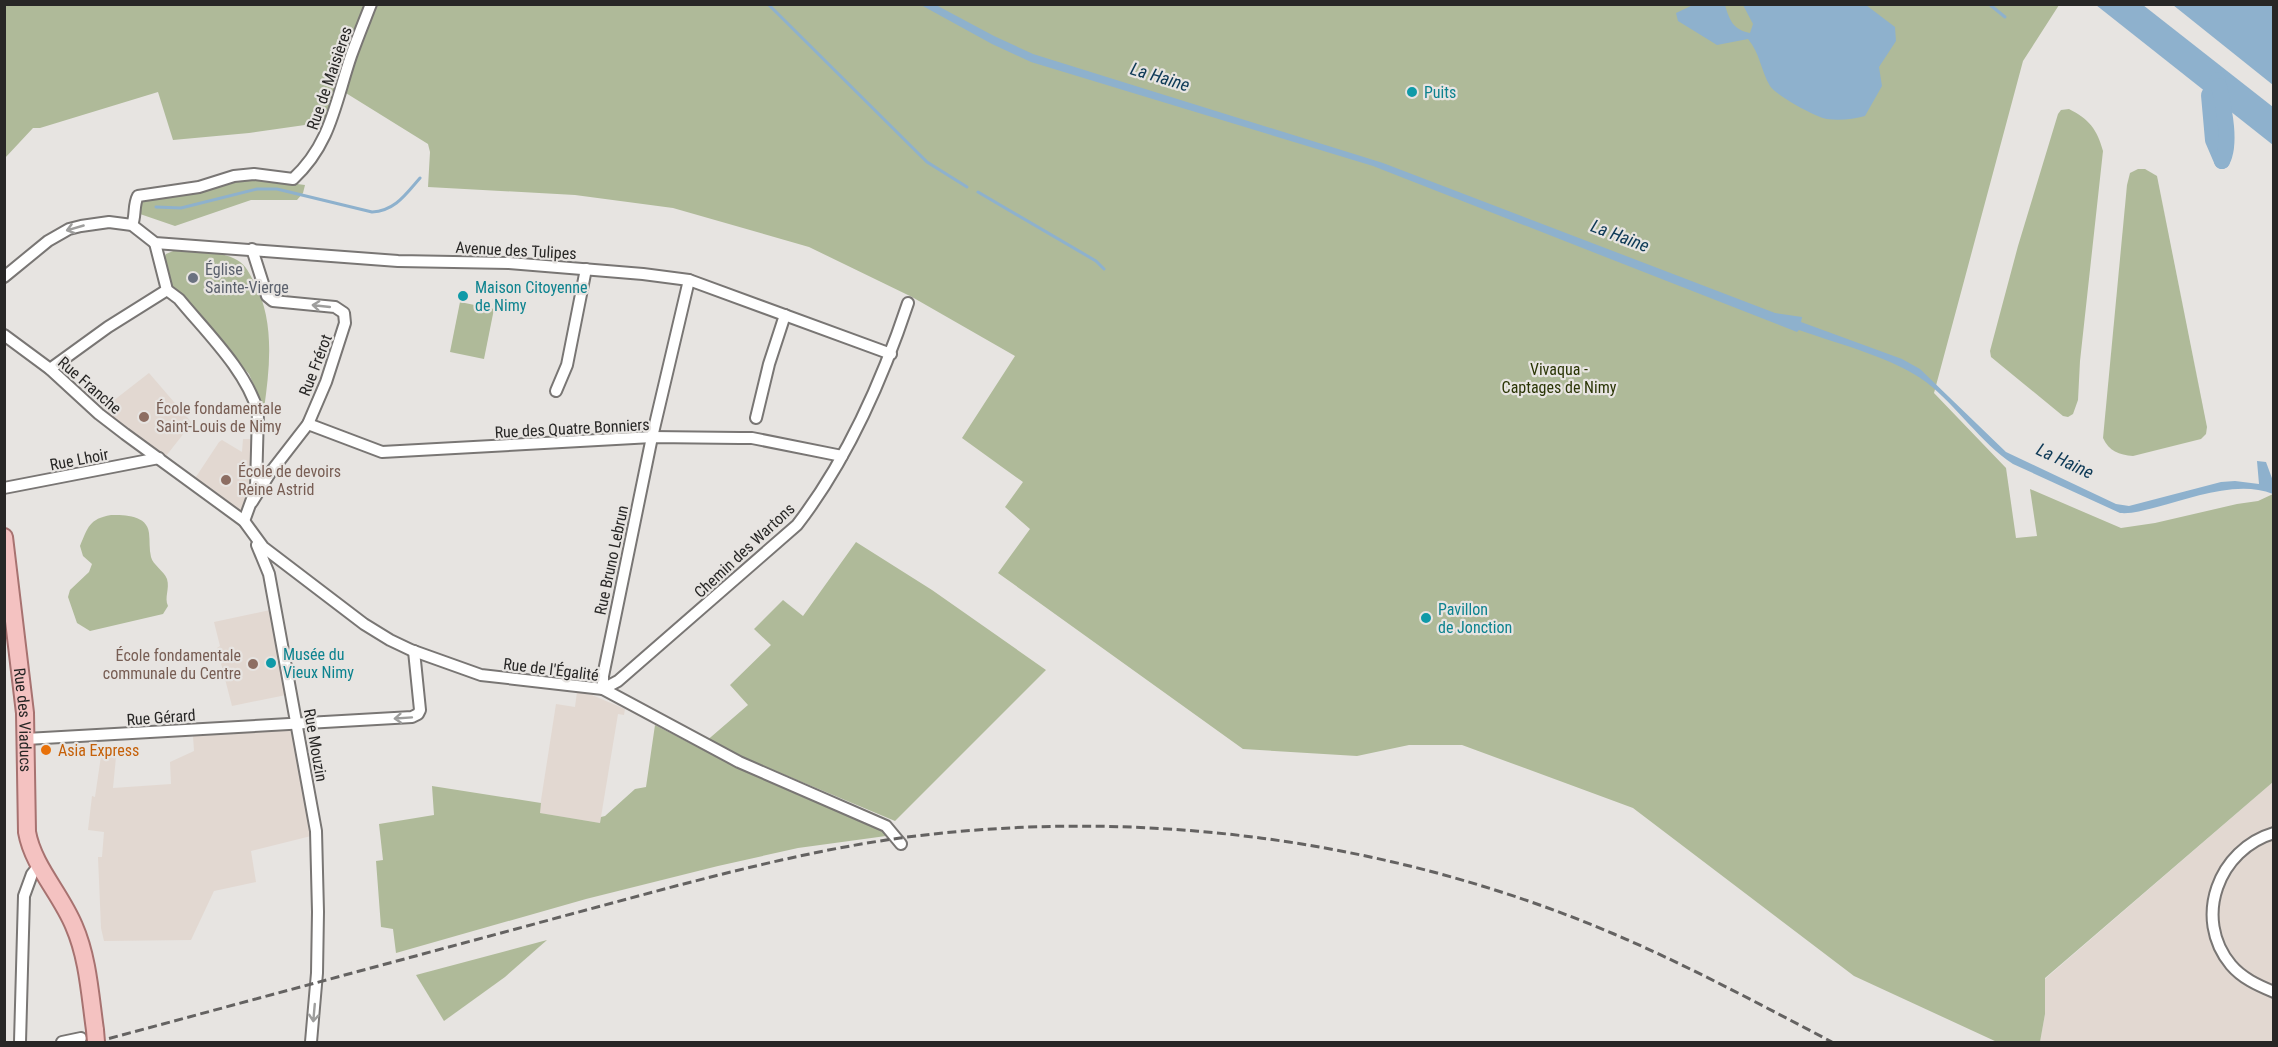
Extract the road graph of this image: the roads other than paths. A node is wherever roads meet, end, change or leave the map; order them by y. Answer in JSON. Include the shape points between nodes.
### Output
{"nodes":[{"id":1,"x":371,"y":4,"type":"edge"},
{"id":2,"x":132,"y":225,"type":"junction"},
{"id":3,"x":155,"y":243,"type":"junction"},
{"id":4,"x":252,"y":249,"type":"junction"},
{"id":5,"x":586,"y":269,"type":"junction"},
{"id":6,"x":4,"y":277,"type":"edge"},
{"id":7,"x":688,"y":280,"type":"junction"},
{"id":8,"x":167,"y":290,"type":"junction"},
{"id":9,"x":908,"y":303,"type":"dead end"},
{"id":10,"x":785,"y":315,"type":"junction"},
{"id":11,"x":4,"y":335,"type":"edge"},
{"id":12,"x":891,"y":354,"type":"junction"},
{"id":13,"x":50,"y":369,"type":"junction"},
{"id":14,"x":556,"y":391,"type":"dead end"},
{"id":15,"x":756,"y":418,"type":"dead end"},
{"id":16,"x":308,"y":424,"type":"junction"},
{"id":17,"x":652,"y":437,"type":"junction"},
{"id":18,"x":842,"y":456,"type":"junction"},
{"id":19,"x":159,"y":459,"type":"junction"},
{"id":20,"x":4,"y":488,"type":"edge"},
{"id":21,"x":252,"y":502,"type":"junction"},
{"id":22,"x":244,"y":520,"type":"junction"},
{"id":23,"x":4,"y":537,"type":"edge"},
{"id":24,"x":414,"y":651,"type":"junction"},
{"id":25,"x":603,"y":689,"type":"junction"},
{"id":26,"x":296,"y":723,"type":"junction"},
{"id":27,"x":26,"y":739,"type":"junction"},
{"id":28,"x":2274,"y":833,"type":"edge"},
{"id":29,"x":901,"y":843,"type":"dead end"},
{"id":30,"x":40,"y":864,"type":"junction"},
{"id":31,"x":2274,"y":992,"type":"edge"},
{"id":32,"x":91,"y":1037,"type":"edge"},
{"id":33,"x":20,"y":1042,"type":"edge"},
{"id":34,"x":62,"y":1042,"type":"edge"},
{"id":35,"x":311,"y":1042,"type":"edge"}],
"edges":[{"from":1,"to":2,"type":"street","name":"Rue de Maisières","via":[[327,135],[293,180],[254,174],[234,176],[183,190],[138,196]]},
{"from":2,"to":3,"type":"street"},
{"from":2,"to":6,"type":"street","one_way":true,"via":[[110,222],[69,229]]},
{"from":3,"to":4,"type":"street","name":"Avenue des Tulipes"},
{"from":3,"to":8,"type":"street"},
{"from":4,"to":5,"type":"street","name":"Avenue des Tulipes"},
{"from":16,"to":4,"type":"street","name":"Rue Frérot","one_way":true,"via":[[345,327],[345,317],[335,307],[273,301],[267,296]]},
{"from":5,"to":7,"type":"street","name":"Avenue des Tulipes"},
{"from":5,"to":14,"type":"street","via":[[567,365]]},
{"from":7,"to":10,"type":"street","name":"Avenue des Tulipes"},
{"from":7,"to":17,"type":"street","name":"Rue Bruno Lebrun"},
{"from":8,"to":13,"type":"street"},
{"from":8,"to":21,"type":"street","via":[[242,377],[255,402],[257,476]]},
{"from":9,"to":12,"type":"street","name":"Chemin des Wartons"},
{"from":10,"to":12,"type":"street","name":"Avenue des Tulipes"},
{"from":10,"to":15,"type":"street"},
{"from":11,"to":13,"type":"street","name":"Rue Franche"},
{"from":12,"to":18,"type":"street","name":"Chemin des Wartons"},
{"from":13,"to":19,"type":"street","name":"Rue Franche","via":[[102,416]]},
{"from":16,"to":17,"type":"street","name":"Rue des Quatre Bonniers","via":[[382,452]]},
{"from":16,"to":21,"type":"street","name":"Rue Frérot"},
{"from":17,"to":18,"type":"street","name":"Rue des Quatre Bonniers","via":[[752,438]]},
{"from":17,"to":25,"type":"street","name":"Rue Bruno Lebrun"},
{"from":18,"to":25,"type":"street","name":"Chemin des Wartons","via":[[797,525],[618,681]]},
{"from":19,"to":20,"type":"street","name":"Rue Lhoir"},
{"from":19,"to":22,"type":"street","name":"Rue Franche"},
{"from":21,"to":22,"type":"street"},
{"from":22,"to":24,"type":"street","name":"Rue de l'Égalité","via":[[263,547],[281,561],[364,624]]},
{"from":22,"to":26,"type":"street","name":"Rue Mouzin","via":[[269,574]]},
{"from":23,"to":27,"type":"main road","name":"Rue des Viaducs"},
{"from":24,"to":25,"type":"street","name":"Rue de l'Égalité","via":[[481,675]]},
{"from":24,"to":26,"type":"street","name":"Rue Gérard","one_way":true,"via":[[420,710],[416,716]]},
{"from":25,"to":29,"type":"street","name":"Rue de l'Égalité","via":[[739,762],[886,826]]},
{"from":26,"to":27,"type":"street","name":"Rue Gérard"},
{"from":26,"to":35,"type":"street","name":"Rue Mouzin","one_way":true,"via":[[316,831],[317,983]]},
{"from":27,"to":30,"type":"main road","name":"Rue des Viaducs","via":[[28,841]]},
{"from":28,"to":31,"type":"street","via":[[2249,844],[2230,861],[2215,892],[2212,912],[2218,943],[2231,964],[2252,983]]},
{"from":30,"to":32,"type":"main road","name":"Rue des Viaducs","via":[[80,942]]},
{"from":30,"to":33,"type":"street","via":[[24,896]]},
{"from":32,"to":34,"type":"street"}]}
